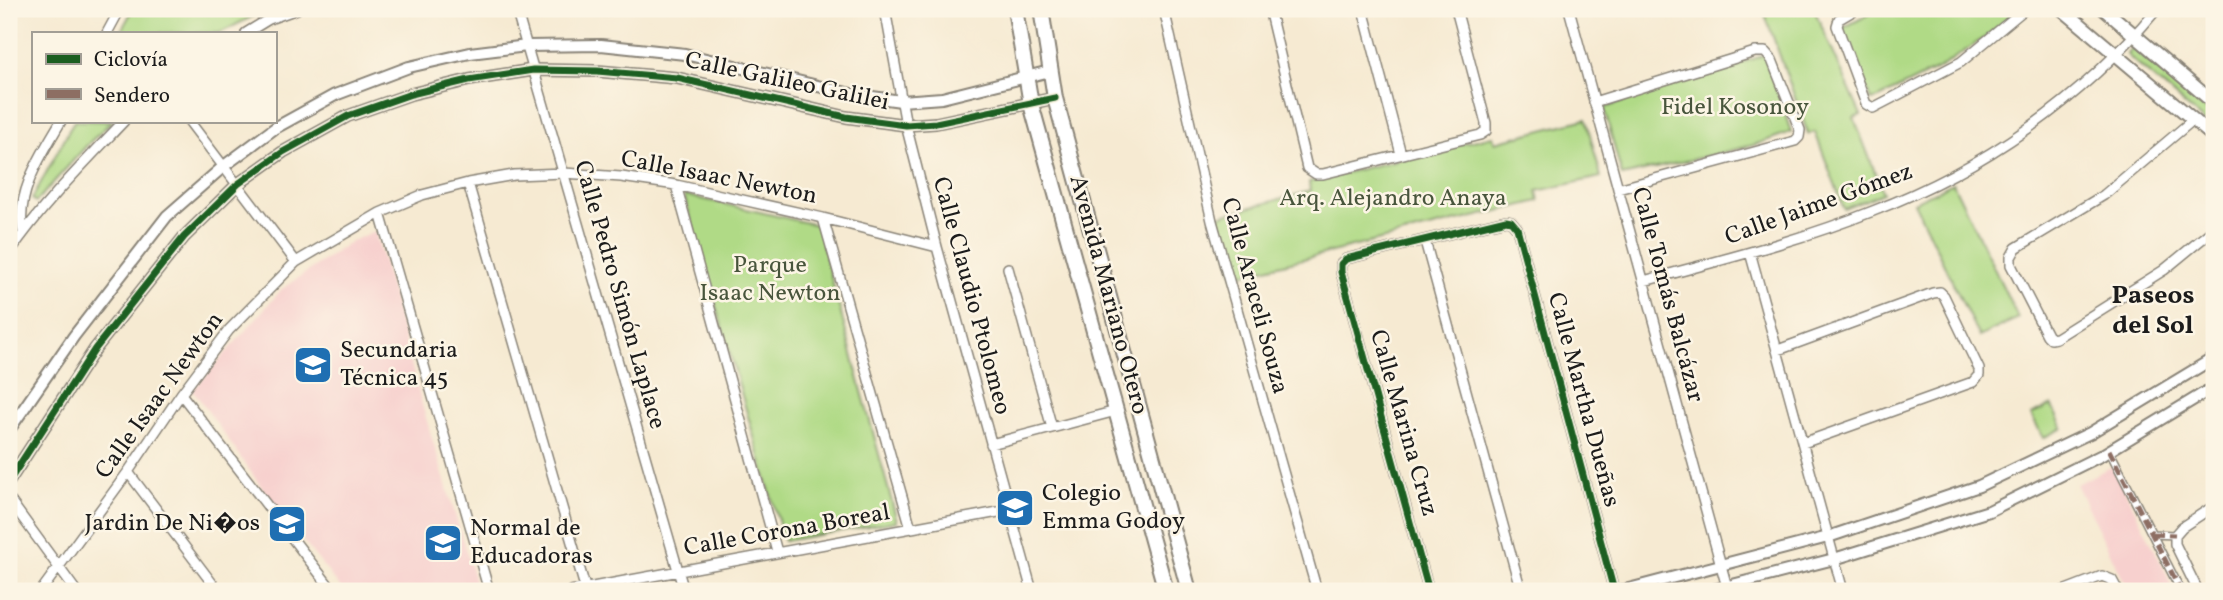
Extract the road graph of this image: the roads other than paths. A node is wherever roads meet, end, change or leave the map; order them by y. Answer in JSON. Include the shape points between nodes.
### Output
{"nodes":[{"id":1,"x":120,"y":9,"type":"edge"},
{"id":2,"x":297,"y":9,"type":"edge"},
{"id":3,"x":516,"y":9,"type":"edge"},
{"id":4,"x":885,"y":9,"type":"edge"},
{"id":5,"x":1015,"y":9,"type":"edge"},
{"id":6,"x":1041,"y":9,"type":"edge"},
{"id":7,"x":1164,"y":9,"type":"edge"},
{"id":8,"x":1269,"y":9,"type":"edge"},
{"id":9,"x":1363,"y":9,"type":"edge"},
{"id":10,"x":1456,"y":9,"type":"edge"},
{"id":11,"x":1571,"y":9,"type":"edge"},
{"id":12,"x":1856,"y":9,"type":"edge"},
{"id":13,"x":2025,"y":9,"type":"edge"},
{"id":14,"x":2062,"y":9,"type":"edge"},
{"id":15,"x":2104,"y":9,"type":"edge"},
{"id":16,"x":2157,"y":9,"type":"edge"},
{"id":17,"x":108,"y":32,"type":"edge"},
{"id":18,"x":248,"y":32,"type":"edge"},
{"id":19,"x":2135,"y":35,"type":"junction"},
{"id":20,"x":527,"y":46,"type":"junction"},
{"id":21,"x":2116,"y":54,"type":"junction"},
{"id":22,"x":533,"y":70,"type":"junction"},
{"id":23,"x":1050,"y":71,"type":"junction"},
{"id":24,"x":1026,"y":78,"type":"junction"},
{"id":25,"x":1055,"y":98,"type":"junction"},
{"id":26,"x":2213,"y":99,"type":"edge"},
{"id":27,"x":901,"y":101,"type":"junction"},
{"id":28,"x":1594,"y":102,"type":"junction"},
{"id":29,"x":1031,"y":104,"type":"junction"},
{"id":30,"x":2194,"y":119,"type":"junction"},
{"id":31,"x":61,"y":122,"type":"edge"},
{"id":32,"x":123,"y":122,"type":"edge"},
{"id":33,"x":190,"y":122,"type":"edge"},
{"id":34,"x":906,"y":125,"type":"junction"},
{"id":35,"x":2214,"y":137,"type":"edge"},
{"id":36,"x":1401,"y":154,"type":"junction"},
{"id":37,"x":224,"y":166,"type":"junction"},
{"id":38,"x":564,"y":173,"type":"junction"},
{"id":39,"x":468,"y":183,"type":"junction"},
{"id":40,"x":237,"y":184,"type":"junction"},
{"id":41,"x":676,"y":185,"type":"junction"},
{"id":42,"x":1618,"y":189,"type":"junction"},
{"id":43,"x":380,"y":213,"type":"junction"},
{"id":44,"x":823,"y":218,"type":"junction"},
{"id":45,"x":2214,"y":229,"type":"edge"},
{"id":46,"x":23,"y":232,"type":"junction"},
{"id":47,"x":1425,"y":241,"type":"junction"},
{"id":48,"x":937,"y":247,"type":"junction"},
{"id":49,"x":1750,"y":252,"type":"junction"},
{"id":50,"x":9,"y":253,"type":"edge"},
{"id":51,"x":296,"y":262,"type":"junction"},
{"id":52,"x":1007,"y":268,"type":"dead end"},
{"id":53,"x":1644,"y":281,"type":"junction"},
{"id":54,"x":1778,"y":350,"type":"junction"},
{"id":55,"x":2214,"y":358,"type":"edge"},
{"id":56,"x":2214,"y":387,"type":"edge"},
{"id":57,"x":181,"y":394,"type":"junction"},
{"id":58,"x":1116,"y":411,"type":"junction"},
{"id":59,"x":1052,"y":428,"type":"junction"},
{"id":60,"x":9,"y":430,"type":"edge"},
{"id":61,"x":2090,"y":433,"type":"junction"},
{"id":62,"x":1803,"y":443,"type":"junction"},
{"id":63,"x":991,"y":444,"type":"junction"},
{"id":64,"x":2105,"y":452,"type":"junction"},
{"id":65,"x":128,"y":472,"type":"junction"},
{"id":66,"x":9,"y":481,"type":"edge"},
{"id":67,"x":9,"y":499,"type":"edge"},
{"id":68,"x":2214,"y":506,"type":"edge"},
{"id":69,"x":1009,"y":510,"type":"junction"},
{"id":70,"x":911,"y":528,"type":"junction"},
{"id":71,"x":2153,"y":534,"type":"junction"},
{"id":72,"x":2175,"y":535,"type":"junction"},
{"id":73,"x":1828,"y":537,"type":"junction"},
{"id":74,"x":777,"y":552,"type":"junction"},
{"id":75,"x":1834,"y":559,"type":"junction"},
{"id":76,"x":1720,"y":564,"type":"junction"},
{"id":77,"x":57,"y":567,"type":"junction"},
{"id":78,"x":679,"y":571,"type":"junction"},
{"id":79,"x":585,"y":587,"type":"junction"},
{"id":80,"x":1727,"y":589,"type":"edge"},
{"id":81,"x":41,"y":591,"type":"edge"},
{"id":82,"x":76,"y":591,"type":"edge"},
{"id":83,"x":218,"y":591,"type":"edge"},
{"id":84,"x":333,"y":591,"type":"edge"},
{"id":85,"x":489,"y":591,"type":"edge"},
{"id":86,"x":571,"y":591,"type":"edge"},
{"id":87,"x":684,"y":591,"type":"edge"},
{"id":88,"x":1032,"y":591,"type":"edge"},
{"id":89,"x":1166,"y":591,"type":"edge"},
{"id":90,"x":1189,"y":591,"type":"edge"},
{"id":91,"x":1317,"y":591,"type":"edge"},
{"id":92,"x":1429,"y":591,"type":"edge"},
{"id":93,"x":1521,"y":591,"type":"edge"},
{"id":94,"x":1614,"y":591,"type":"edge"},
{"id":95,"x":1621,"y":591,"type":"edge"},
{"id":96,"x":1709,"y":591,"type":"edge"},
{"id":97,"x":1843,"y":591,"type":"edge"},
{"id":98,"x":2063,"y":591,"type":"edge"},
{"id":99,"x":2118,"y":591,"type":"edge"},
{"id":100,"x":2181,"y":591,"type":"edge"},
{"id":101,"x":2198,"y":591,"type":"edge"}],
"edges":[{"from":1,"to":17,"type":"street"},
{"from":2,"to":18,"type":"street"},
{"from":3,"to":20,"type":"street","name":"Calle Pedro Simón Laplace"},
{"from":4,"to":27,"type":"street","name":"Calle Claudio Ptolomeo"},
{"from":5,"to":24,"type":"main road","name":"Avenida Mariano Otero"},
{"from":6,"to":23,"type":"main road","name":"Avenida Mariano Otero"},
{"from":7,"to":91,"type":"street","name":"Calle Araceli Souza","via":[[1212,221]]},
{"from":8,"to":36,"type":"street","via":[[1307,168],[1316,174],[1330,173]]},
{"from":9,"to":36,"type":"street"},
{"from":10,"to":36,"type":"street","via":[[1486,131]]},
{"from":11,"to":28,"type":"street","name":"Calle Tomás Balcázar"},
{"from":12,"to":13,"type":"street","via":[[1842,17],[1838,30],[1866,104],[1876,108],[1961,62]]},
{"from":14,"to":21,"type":"main road"},
{"from":15,"to":19,"type":"main road"},
{"from":16,"to":19,"type":"street","name":"Calle Jaime Gómez"},
{"from":19,"to":21,"type":"street","name":"Calle Jaime Gómez"},
{"from":19,"to":26,"type":"main road"},
{"from":20,"to":22,"type":"street","name":"Calle Pedro Simón Laplace"},
{"from":20,"to":27,"type":"street","name":"Calle Galileo Galilei","via":[[601,45],[685,54]]},
{"from":20,"to":37,"type":"street","name":"Calle Galileo Galilei","via":[[409,67],[335,95],[275,128]]},
{"from":21,"to":30,"type":"main road"},
{"from":21,"to":49,"type":"street","name":"Calle Jaime Gómez","via":[[2034,125],[1934,184],[1873,211]]},
{"from":22,"to":34,"type":"street","name":"Calle Galileo Galilei","via":[[677,78],[846,117]]},
{"from":22,"to":38,"type":"street","name":"Calle Pedro Simón Laplace"},
{"from":22,"to":40,"type":"street","name":"Calle Galileo Galilei","via":[[411,94],[348,116]]},
{"from":23,"to":24,"type":"street","name":"Calle Galileo Galilei"},
{"from":23,"to":25,"type":"main road","name":"Avenida Mariano Otero"},
{"from":24,"to":27,"type":"street","name":"Calle Galileo Galilei","via":[[942,98]]},
{"from":24,"to":29,"type":"main road","name":"Avenida Mariano Otero"},
{"from":25,"to":29,"type":"street","name":"Calle Galileo Galilei"},
{"from":25,"to":90,"type":"main road","name":"Avenida Mariano Otero"},
{"from":27,"to":34,"type":"street","name":"Calle Claudio Ptolomeo"},
{"from":28,"to":42,"type":"street","name":"Calle Tomás Balcázar"},
{"from":28,"to":42,"type":"street","via":[[1765,51],[1800,130],[1795,141]]},
{"from":29,"to":34,"type":"street","name":"Calle Galileo Galilei"},
{"from":29,"to":58,"type":"main road","name":"Avenida Mariano Otero"},
{"from":30,"to":35,"type":"main road"},
{"from":30,"to":45,"type":"street","via":[[2104,195],[2017,248],[2011,265],[2051,339],[2164,270]]},
{"from":31,"to":46,"type":"street","via":[[22,200]]},
{"from":32,"to":46,"type":"street"},
{"from":33,"to":37,"type":"street"},
{"from":34,"to":48,"type":"street","name":"Calle Claudio Ptolomeo"},
{"from":37,"to":40,"type":"street"},
{"from":37,"to":60,"type":"street","name":"Calle Galileo Galilei","via":[[167,216],[74,336]]},
{"from":38,"to":39,"type":"street","name":"Calle Isaac Newton"},
{"from":38,"to":41,"type":"street","name":"Calle Isaac Newton"},
{"from":38,"to":78,"type":"street","name":"Calle Pedro Simón Laplace"},
{"from":39,"to":43,"type":"street","name":"Calle Isaac Newton"},
{"from":39,"to":79,"type":"street"},
{"from":40,"to":51,"type":"street"},
{"from":40,"to":66,"type":"street","name":"Calle Galileo Galilei","via":[[184,237],[95,349]]},
{"from":41,"to":44,"type":"street","name":"Calle Isaac Newton"},
{"from":41,"to":74,"type":"street"},
{"from":42,"to":53,"type":"street","name":"Calle Tomás Balcázar"},
{"from":43,"to":51,"type":"street","name":"Calle Isaac Newton"},
{"from":43,"to":85,"type":"street"},
{"from":44,"to":48,"type":"street","name":"Calle Isaac Newton"},
{"from":44,"to":70,"type":"street"},
{"from":46,"to":50,"type":"street"},
{"from":47,"to":92,"type":"street","name":"Calle Marina Cruz","via":[[1346,259],[1341,272]]},
{"from":47,"to":93,"type":"street"},
{"from":47,"to":94,"type":"street","name":"Calle Martha Dueñas","via":[[1501,220],[1511,221],[1517,228]]},
{"from":48,"to":63,"type":"street","name":"Calle Claudio Ptolomeo"},
{"from":49,"to":53,"type":"street","name":"Calle Jaime Gómez"},
{"from":49,"to":54,"type":"street"},
{"from":51,"to":57,"type":"street","name":"Calle Isaac Newton","via":[[229,330]]},
{"from":52,"to":59,"type":"street"},
{"from":53,"to":76,"type":"street","name":"Calle Tomás Balcázar"},
{"from":54,"to":62,"type":"street"},
{"from":54,"to":62,"type":"street","via":[[1940,292],[1978,365],[1973,382]]},
{"from":55,"to":61,"type":"street"},
{"from":56,"to":64,"type":"street"},
{"from":57,"to":65,"type":"street","name":"Calle Isaac Newton"},
{"from":57,"to":84,"type":"street"},
{"from":58,"to":59,"type":"street"},
{"from":58,"to":89,"type":"main road","name":"Avenida Mariano Otero"},
{"from":59,"to":63,"type":"street"},
{"from":61,"to":64,"type":"street"},
{"from":61,"to":73,"type":"street","via":[[1979,486]]},
{"from":62,"to":73,"type":"street"},
{"from":63,"to":69,"type":"street","name":"Calle Claudio Ptolomeo"},
{"from":64,"to":71,"type":"street"},
{"from":64,"to":75,"type":"street","via":[[1989,511]]},
{"from":65,"to":77,"type":"street","name":"Calle Isaac Newton"},
{"from":65,"to":83,"type":"street"},
{"from":67,"to":77,"type":"street"},
{"from":68,"to":72,"type":"street"},
{"from":69,"to":70,"type":"street","name":"Calle Corona Boreal"},
{"from":69,"to":88,"type":"street","name":"Calle Claudio Ptolomeo"},
{"from":70,"to":74,"type":"street","name":"Calle Corona Boreal"},
{"from":71,"to":72,"type":"street"},
{"from":71,"to":100,"type":"street"},
{"from":72,"to":101,"type":"street"},
{"from":73,"to":75,"type":"street"},
{"from":73,"to":76,"type":"street"},
{"from":74,"to":78,"type":"street","name":"Calle Corona Boreal"},
{"from":75,"to":80,"type":"street"},
{"from":75,"to":97,"type":"street"},
{"from":76,"to":80,"type":"street","name":"Calle Tomás Balcázar"},
{"from":76,"to":95,"type":"street"},
{"from":77,"to":81,"type":"street","name":"Calle Isaac Newton"},
{"from":77,"to":82,"type":"street"},
{"from":78,"to":79,"type":"street","name":"Calle Corona Boreal"},
{"from":78,"to":87,"type":"street","name":"Calle Pedro Simón Laplace"},
{"from":79,"to":86,"type":"street","name":"Calle Corona Boreal"},
{"from":80,"to":96,"type":"street"},
{"from":98,"to":99,"type":"street","via":[[2097,576],[2112,580]]}]}
